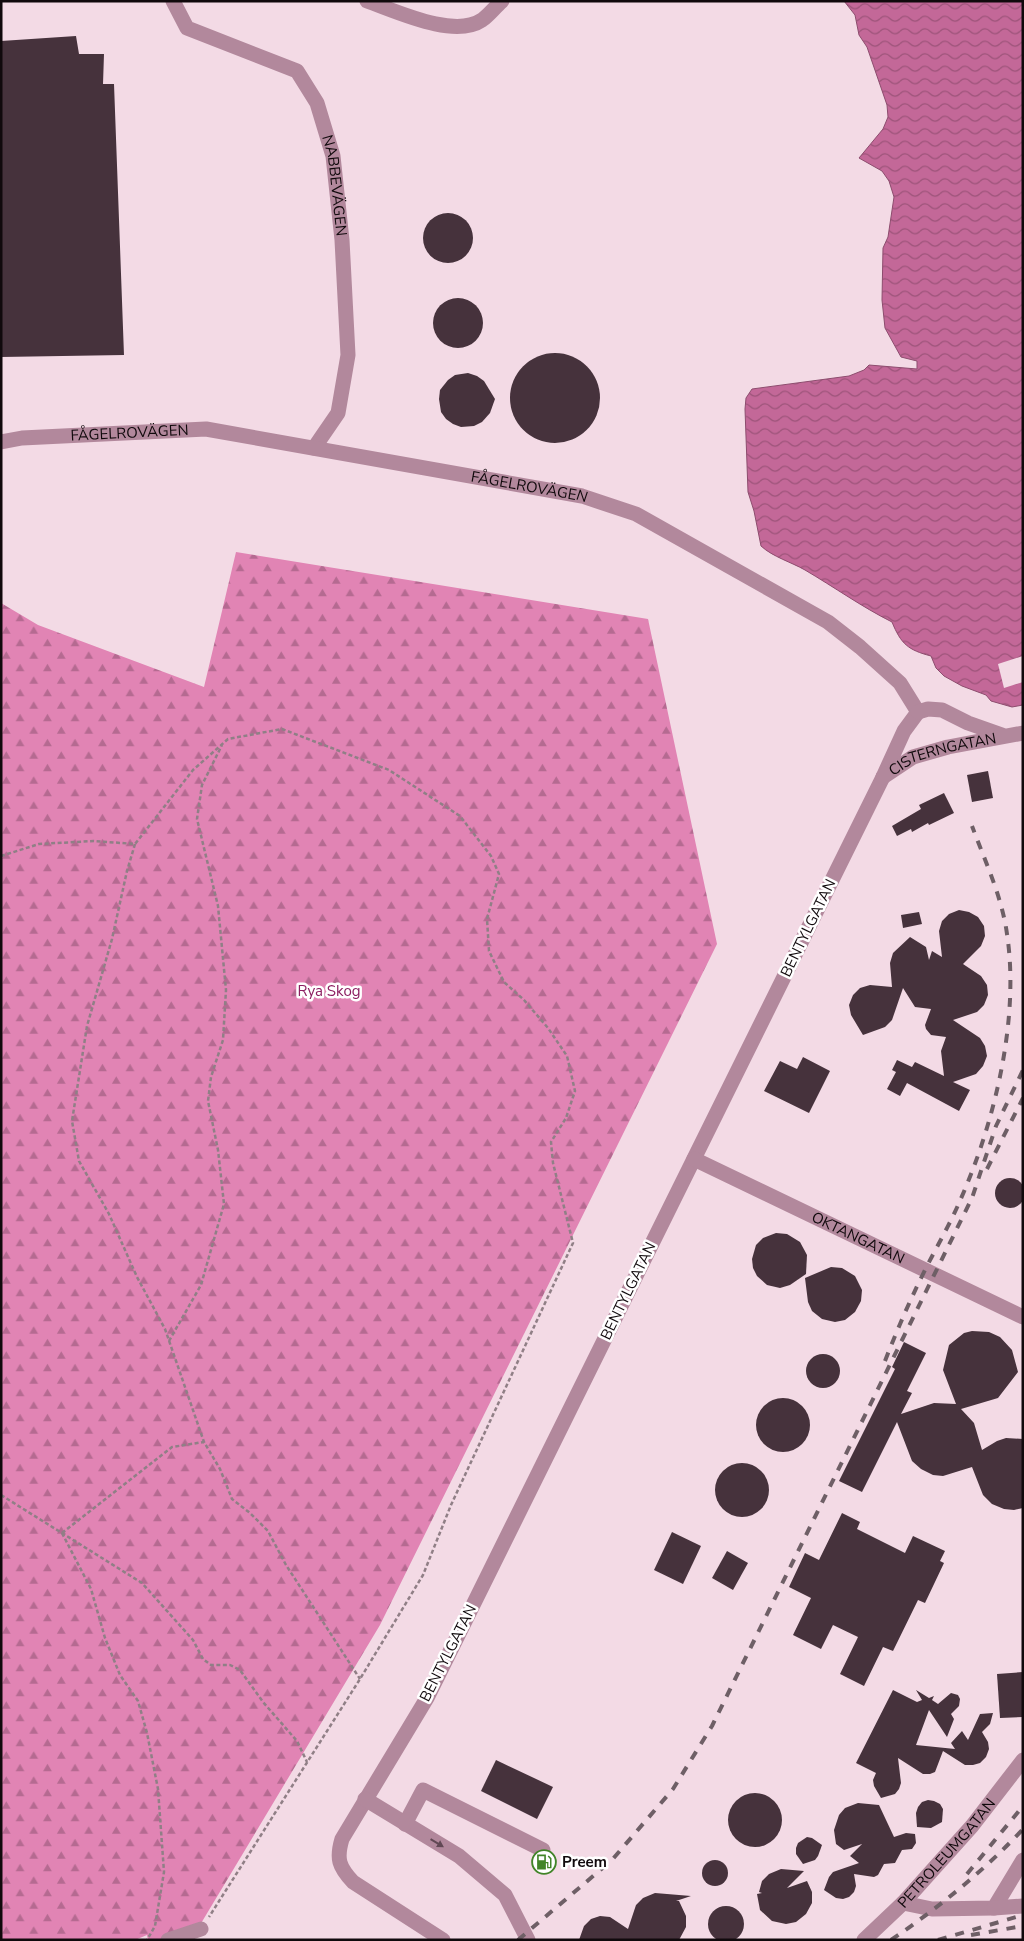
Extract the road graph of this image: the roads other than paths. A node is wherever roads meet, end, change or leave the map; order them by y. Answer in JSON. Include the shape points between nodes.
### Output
{"nodes":[{"id":1,"x":172,"y":1,"type":"edge"},
{"id":2,"x":367,"y":1,"type":"edge"},
{"id":3,"x":502,"y":1,"type":"edge"},
{"id":4,"x":1,"y":442,"type":"edge"},
{"id":5,"x":314,"y":448,"type":"junction"},
{"id":6,"x":918,"y":712,"type":"junction"},
{"id":7,"x":1023,"y":733,"type":"edge"},
{"id":8,"x":1003,"y":736,"type":"junction"},
{"id":9,"x":883,"y":777,"type":"junction"},
{"id":10,"x":694,"y":1159,"type":"junction"},
{"id":11,"x":1023,"y":1317,"type":"edge"},
{"id":12,"x":1023,"y":1760,"type":"edge"},
{"id":13,"x":365,"y":1800,"type":"junction"},
{"id":14,"x":405,"y":1824,"type":"junction"},
{"id":15,"x":543,"y":1850,"type":"dead end"},
{"id":16,"x":1023,"y":1860,"type":"edge"},
{"id":17,"x":903,"y":1903,"type":"junction"},
{"id":18,"x":1023,"y":1906,"type":"edge"},
{"id":19,"x":994,"y":1908,"type":"junction"},
{"id":20,"x":201,"y":1929,"type":"road end"},
{"id":21,"x":168,"y":1940,"type":"edge"},
{"id":22,"x":443,"y":1940,"type":"edge"},
{"id":23,"x":528,"y":1940,"type":"edge"},
{"id":24,"x":864,"y":1940,"type":"edge"}],
"edges":[{"from":1,"to":5,"type":"lane","name":"NABBEVÄGEN","via":[[187,28],[297,72],[317,103],[333,156],[342,240],[348,355],[338,412]]},
{"from":2,"to":3,"type":"lane","via":[[440,25],[467,26],[482,20]]},
{"from":4,"to":5,"type":"lane","name":"FÅGELROVÄGEN","via":[[22,438],[206,429]]},
{"from":5,"to":6,"type":"lane","name":"FÅGELROVÄGEN","via":[[582,496],[636,514],[828,622],[900,683]]},
{"from":6,"to":8,"type":"lane","name":"CISTERNGATAN","via":[[942,710],[968,724]]},
{"from":6,"to":9,"type":"lane","via":[[904,731]]},
{"from":7,"to":8,"type":"lane","name":"CISTERNGATAN"},
{"from":8,"to":9,"type":"lane","name":"CISTERNGATAN","via":[[913,757]]},
{"from":9,"to":10,"type":"lane","name":"BENTYLGATAN"},
{"from":10,"to":11,"type":"lane","name":"OKTANGATAN"},
{"from":10,"to":13,"type":"lane","name":"BENTYLGATAN","via":[[426,1698]]},
{"from":12,"to":17,"type":"lane","name":"PETROLEUMGATAN","via":[[972,1826]]},
{"from":13,"to":14,"type":"lane"},
{"from":13,"to":22,"type":"lane","name":"BENTYLGATAN","via":[[342,1838],[339,1862],[344,1873]]},
{"from":14,"to":15,"type":"lane","via":[[423,1790]]},
{"from":14,"to":23,"type":"lane","one_way":true,"via":[[459,1856],[505,1895]]},
{"from":16,"to":19,"type":"lane"},
{"from":17,"to":19,"type":"lane","via":[[932,1909]]},
{"from":17,"to":24,"type":"lane","name":"PETROLEUMGATAN"},
{"from":18,"to":19,"type":"lane"},
{"from":20,"to":21,"type":"lane"}]}
